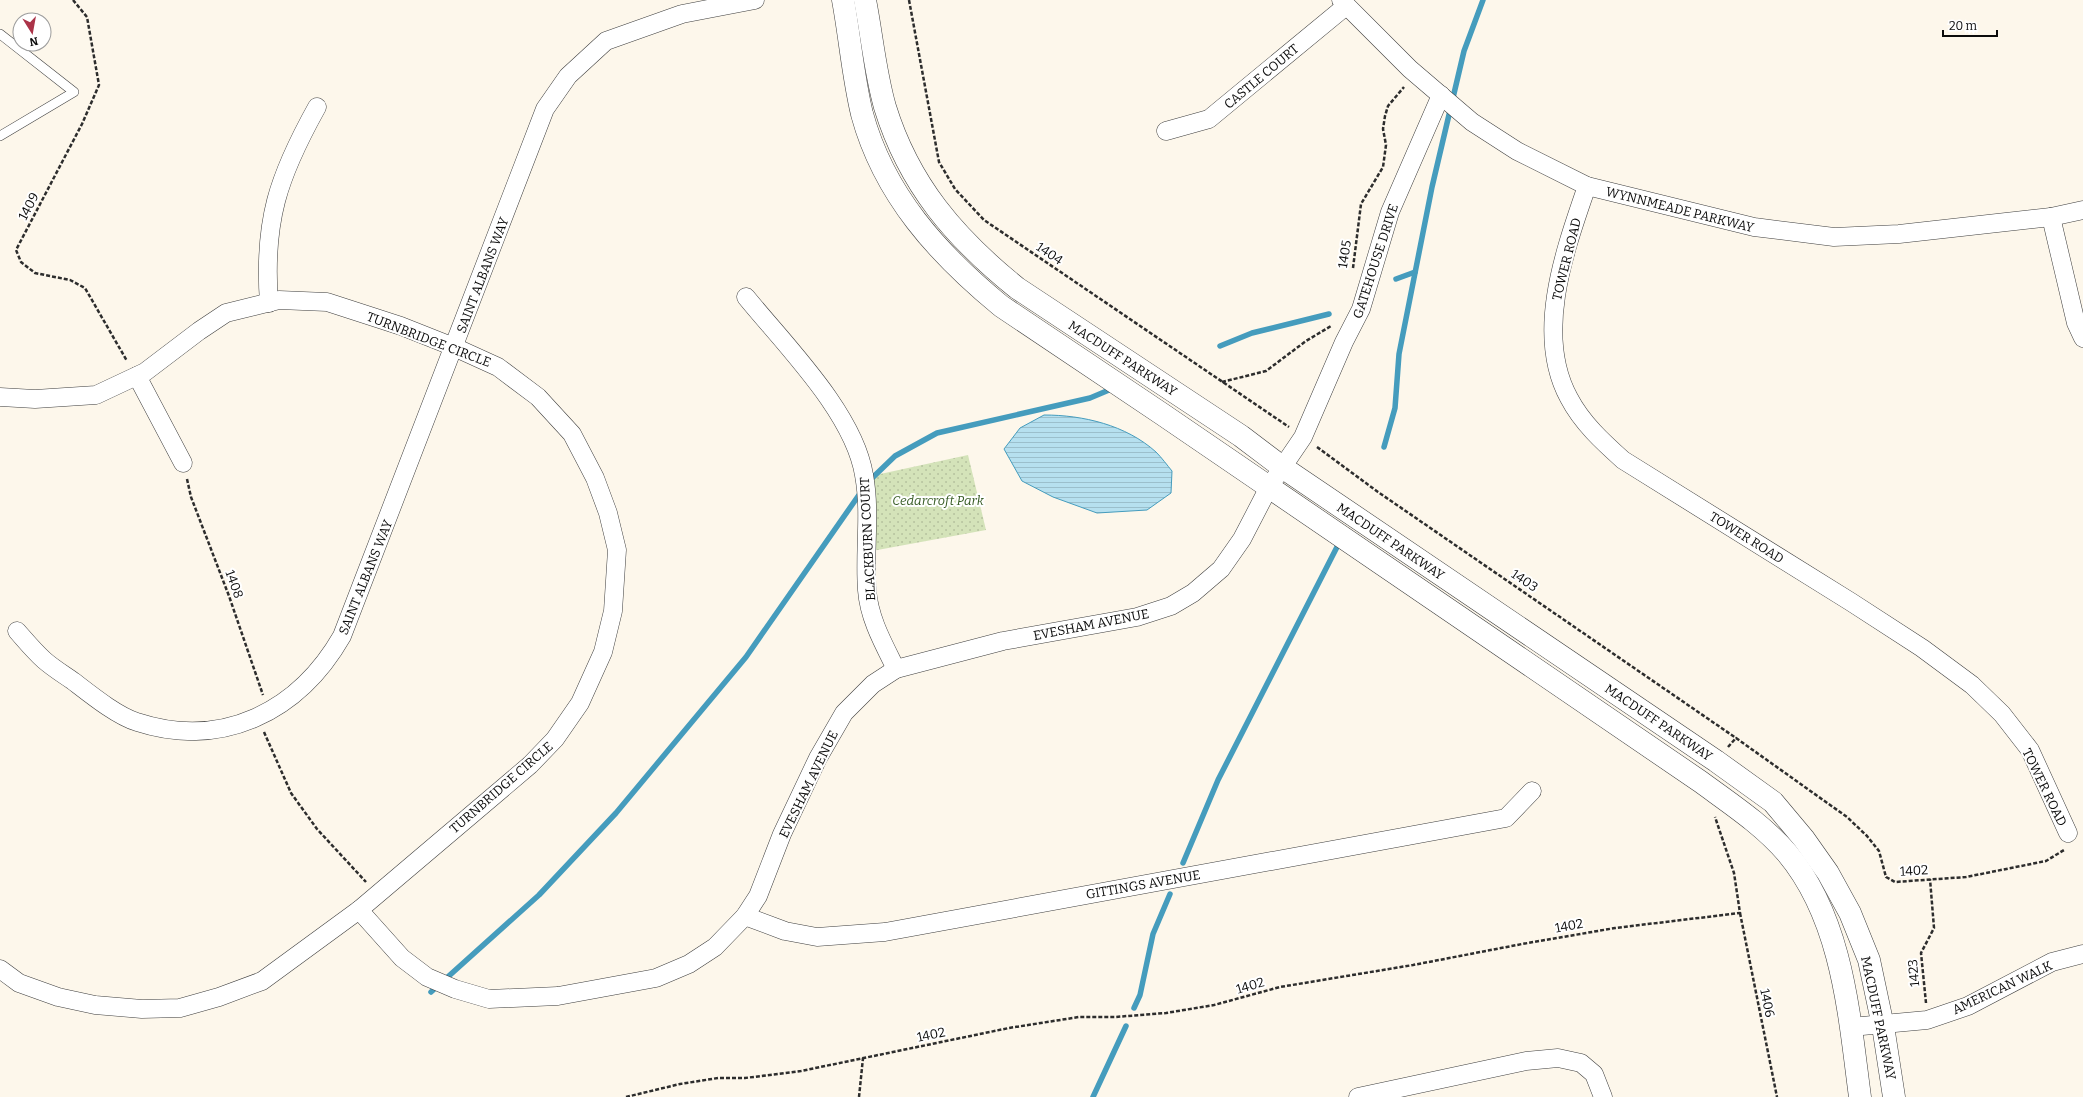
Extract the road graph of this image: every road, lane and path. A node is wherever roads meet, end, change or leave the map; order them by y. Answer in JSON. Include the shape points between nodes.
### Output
{"nodes":[{"id":1,"x":73,"y":0,"type":"edge"},
{"id":2,"x":755,"y":0,"type":"edge"},
{"id":3,"x":843,"y":0,"type":"edge"},
{"id":4,"x":866,"y":0,"type":"edge"},
{"id":5,"x":909,"y":0,"type":"edge"},
{"id":6,"x":1343,"y":3,"type":"edge"},
{"id":7,"x":0,"y":34,"type":"edge"},
{"id":8,"x":1410,"y":69,"type":"junction"},
{"id":9,"x":1441,"y":95,"type":"junction"},
{"id":10,"x":317,"y":107,"type":"dead end"},
{"id":11,"x":1166,"y":131,"type":"dead end"},
{"id":12,"x":0,"y":136,"type":"edge"},
{"id":13,"x":1587,"y":186,"type":"junction"},
{"id":14,"x":2083,"y":210,"type":"edge"},
{"id":15,"x":2051,"y":217,"type":"junction"},
{"id":16,"x":1351,"y":276,"type":"dead end"},
{"id":17,"x":746,"y":297,"type":"dead end"},
{"id":18,"x":269,"y":303,"type":"junction"},
{"id":19,"x":1336,"y":323,"type":"dead end"},
{"id":20,"x":2083,"y":338,"type":"edge"},
{"id":21,"x":454,"y":347,"type":"junction"},
{"id":22,"x":137,"y":376,"type":"junction"},
{"id":23,"x":1221,"y":382,"type":"junction"},
{"id":24,"x":0,"y":397,"type":"edge"},
{"id":25,"x":1303,"y":437,"type":"junction"},
{"id":26,"x":183,"y":463,"type":"joint"},
{"id":27,"x":1282,"y":467,"type":"junction"},
{"id":28,"x":1269,"y":487,"type":"junction"},
{"id":29,"x":17,"y":631,"type":"dead end"},
{"id":30,"x":896,"y":669,"type":"junction"},
{"id":31,"x":263,"y":715,"type":"junction"},
{"id":32,"x":1736,"y":738,"type":"junction"},
{"id":33,"x":1716,"y":761,"type":"junction"},
{"id":34,"x":1532,"y":791,"type":"dead end"},
{"id":35,"x":1714,"y":816,"type":"dead end"},
{"id":36,"x":2068,"y":833,"type":"joint"},
{"id":37,"x":1930,"y":879,"type":"junction"},
{"id":38,"x":377,"y":893,"type":"junction"},
{"id":39,"x":358,"y":910,"type":"junction"},
{"id":40,"x":1740,"y":913,"type":"junction"},
{"id":41,"x":745,"y":916,"type":"junction"},
{"id":42,"x":2083,"y":954,"type":"edge"},
{"id":43,"x":0,"y":969,"type":"edge"},
{"id":44,"x":1927,"y":1020,"type":"junction"},
{"id":45,"x":1883,"y":1026,"type":"junction"},
{"id":46,"x":1850,"y":1028,"type":"junction"},
{"id":47,"x":863,"y":1058,"type":"junction"},
{"id":48,"x":626,"y":1097,"type":"edge"},
{"id":49,"x":858,"y":1097,"type":"edge"},
{"id":50,"x":1361,"y":1097,"type":"edge"},
{"id":51,"x":1603,"y":1097,"type":"edge"},
{"id":52,"x":1777,"y":1097,"type":"edge"},
{"id":53,"x":1860,"y":1097,"type":"edge"},
{"id":54,"x":1894,"y":1097,"type":"edge"}],
"edges":[{"from":1,"to":22,"type":"path","name":"1409","via":[[87,17],[99,85],[82,124],[16,250],[21,262],[35,273],[70,280],[85,288],[117,347]]},
{"from":2,"to":21,"type":"street","name":"SAINT ALBANS WAY","via":[[682,14],[606,41],[568,76],[546,109]]},
{"from":3,"to":28,"type":"street","name":"MACDUFF PARKWAY","via":[[856,86],[865,121],[894,190],[929,239],[976,286],[1001,306]]},
{"from":4,"to":27,"type":"street","name":"MACDUFF PARKWAY","via":[[873,53],[886,108],[914,176],[944,219],[992,269],[1017,288],[1241,436]]},
{"from":5,"to":23,"type":"path","name":"1404","via":[[939,162],[955,189],[984,220]]},
{"from":6,"to":8,"type":"street","name":"WYNNMEADE PARKWAY"},
{"from":6,"to":11,"type":"street","name":"CASTLE COURT","via":[[1209,119]]},
{"from":7,"to":12,"type":"lane","via":[[74,92]]},
{"from":8,"to":9,"type":"street","name":"WYNNMEADE PARKWAY"},
{"from":8,"to":16,"type":"path","name":"1405","via":[[1404,88],[1388,106],[1383,129],[1386,145],[1382,167],[1361,204]]},
{"from":9,"to":13,"type":"street","name":"WYNNMEADE PARKWAY","via":[[1472,122],[1517,151]]},
{"from":9,"to":25,"type":"street","name":"GATEHOUSE DRIVE","via":[[1390,212],[1361,309]]},
{"from":10,"to":18,"type":"street","via":[[296,145],[281,181],[270,223],[267,279]]},
{"from":13,"to":15,"type":"street","name":"WYNNMEADE PARKWAY","via":[[1754,227],[1834,237],[1899,234]]},
{"from":13,"to":36,"type":"street","name":"TOWER ROAD","via":[[1569,236],[1556,292],[1553,318],[1560,375],[1569,398],[1586,423],[1600,440],[1623,460],[1851,602],[1922,648],[1972,685],[2002,714],[2030,750]]},
{"from":14,"to":15,"type":"street","name":"WYNNMEADE PARKWAY"},
{"from":15,"to":20,"type":"street","via":[[2076,323]]},
{"from":17,"to":30,"type":"street","name":"BLACKBURN COURT","via":[[799,360],[835,408],[845,426],[864,474],[867,501],[867,590],[872,617]]},
{"from":18,"to":21,"type":"street","name":"TURNBRIDGE CIRCLE","via":[[279,300],[326,302],[401,326]]},
{"from":18,"to":22,"type":"street","name":"TURNBRIDGE CIRCLE","via":[[226,313]]},
{"from":19,"to":23,"type":"path","via":[[1266,370]]},
{"from":21,"to":31,"type":"street","name":"SAINT ALBANS WAY","via":[[342,636],[316,674],[297,693]]},
{"from":21,"to":38,"type":"street","name":"TURNBRIDGE CIRCLE","via":[[498,367],[538,397],[572,434],[595,478],[608,513],[617,550],[613,610],[603,652],[580,703],[556,739],[530,765]]},
{"from":22,"to":24,"type":"street","name":"TURNBRIDGE CIRCLE","via":[[96,394],[35,399]]},
{"from":22,"to":26,"type":"street"},
{"from":23,"to":25,"type":"path","name":"1404"},
{"from":25,"to":27,"type":"street","name":"GATEHOUSE DRIVE"},
{"from":25,"to":32,"type":"path","name":"1403","via":[[1378,492]]},
{"from":26,"to":31,"type":"path","name":"1408","via":[[191,496],[229,596]]},
{"from":27,"to":28,"type":"street","name":"EVESHAM AVENUE"},
{"from":27,"to":33,"type":"street","name":"MACDUFF PARKWAY"},
{"from":28,"to":30,"type":"street","name":"EVESHAM AVENUE","via":[[1242,539],[1221,570],[1193,593],[1171,606],[1137,617],[1003,641]]},
{"from":28,"to":46,"type":"street","name":"MACDUFF PARKWAY","via":[[1701,782],[1757,823],[1788,854],[1809,886],[1829,927]]},
{"from":29,"to":31,"type":"street","name":"SAINT ALBANS WAY","via":[[44,660],[135,722],[182,732],[235,726]]},
{"from":30,"to":41,"type":"street","name":"EVESHAM AVENUE","via":[[873,684],[844,713],[818,758],[782,834],[758,896]]},
{"from":31,"to":38,"type":"path","name":"1408","via":[[291,793],[316,829]]},
{"from":32,"to":33,"type":"path"},
{"from":32,"to":37,"type":"path","name":"1402","via":[[1848,817],[1879,851],[1886,877],[1895,882]]},
{"from":33,"to":45,"type":"street","name":"MACDUFF PARKWAY","via":[[1773,802],[1828,873],[1850,913],[1868,960]]},
{"from":34,"to":41,"type":"street","name":"GITTINGS AVENUE","via":[[1506,818],[885,932],[817,937],[785,931]]},
{"from":35,"to":40,"type":"path","via":[[1734,873]]},
{"from":36,"to":37,"type":"path","name":"1402","via":[[2069,847],[2046,861],[1966,877]]},
{"from":37,"to":44,"type":"path","name":"1423","via":[[1934,928],[1921,953]]},
{"from":38,"to":39,"type":"street","name":"TURNBRIDGE CIRCLE"},
{"from":39,"to":41,"type":"street","name":"EVESHAM AVENUE","via":[[402,958],[430,978],[453,989],[489,999],[558,996],[656,978],[689,964],[715,947]]},
{"from":39,"to":43,"type":"street","name":"TURNBRIDGE CIRCLE","via":[[262,981],[180,1008],[142,1009],[95,1005],[19,983]]},
{"from":40,"to":47,"type":"path","name":"1402","via":[[1608,929],[1280,987],[1214,1005],[1166,1013],[1079,1017],[1009,1028]]},
{"from":40,"to":52,"type":"path","name":"1406"},
{"from":42,"to":44,"type":"street","name":"AMERICAN WALK","via":[[2052,962],[1968,1006]]},
{"from":44,"to":45,"type":"street","name":"AMERICAN WALK"},
{"from":45,"to":46,"type":"street","name":"AMERICAN WALK"},
{"from":45,"to":54,"type":"street","name":"MACDUFF PARKWAY"},
{"from":46,"to":53,"type":"street","name":"MACDUFF PARKWAY"},
{"from":47,"to":48,"type":"path","name":"1402","via":[[802,1071],[680,1084]]},
{"from":47,"to":49,"type":"path"},
{"from":50,"to":51,"type":"street","via":[[1526,1061],[1558,1058],[1581,1063],[1594,1074]]}]}
